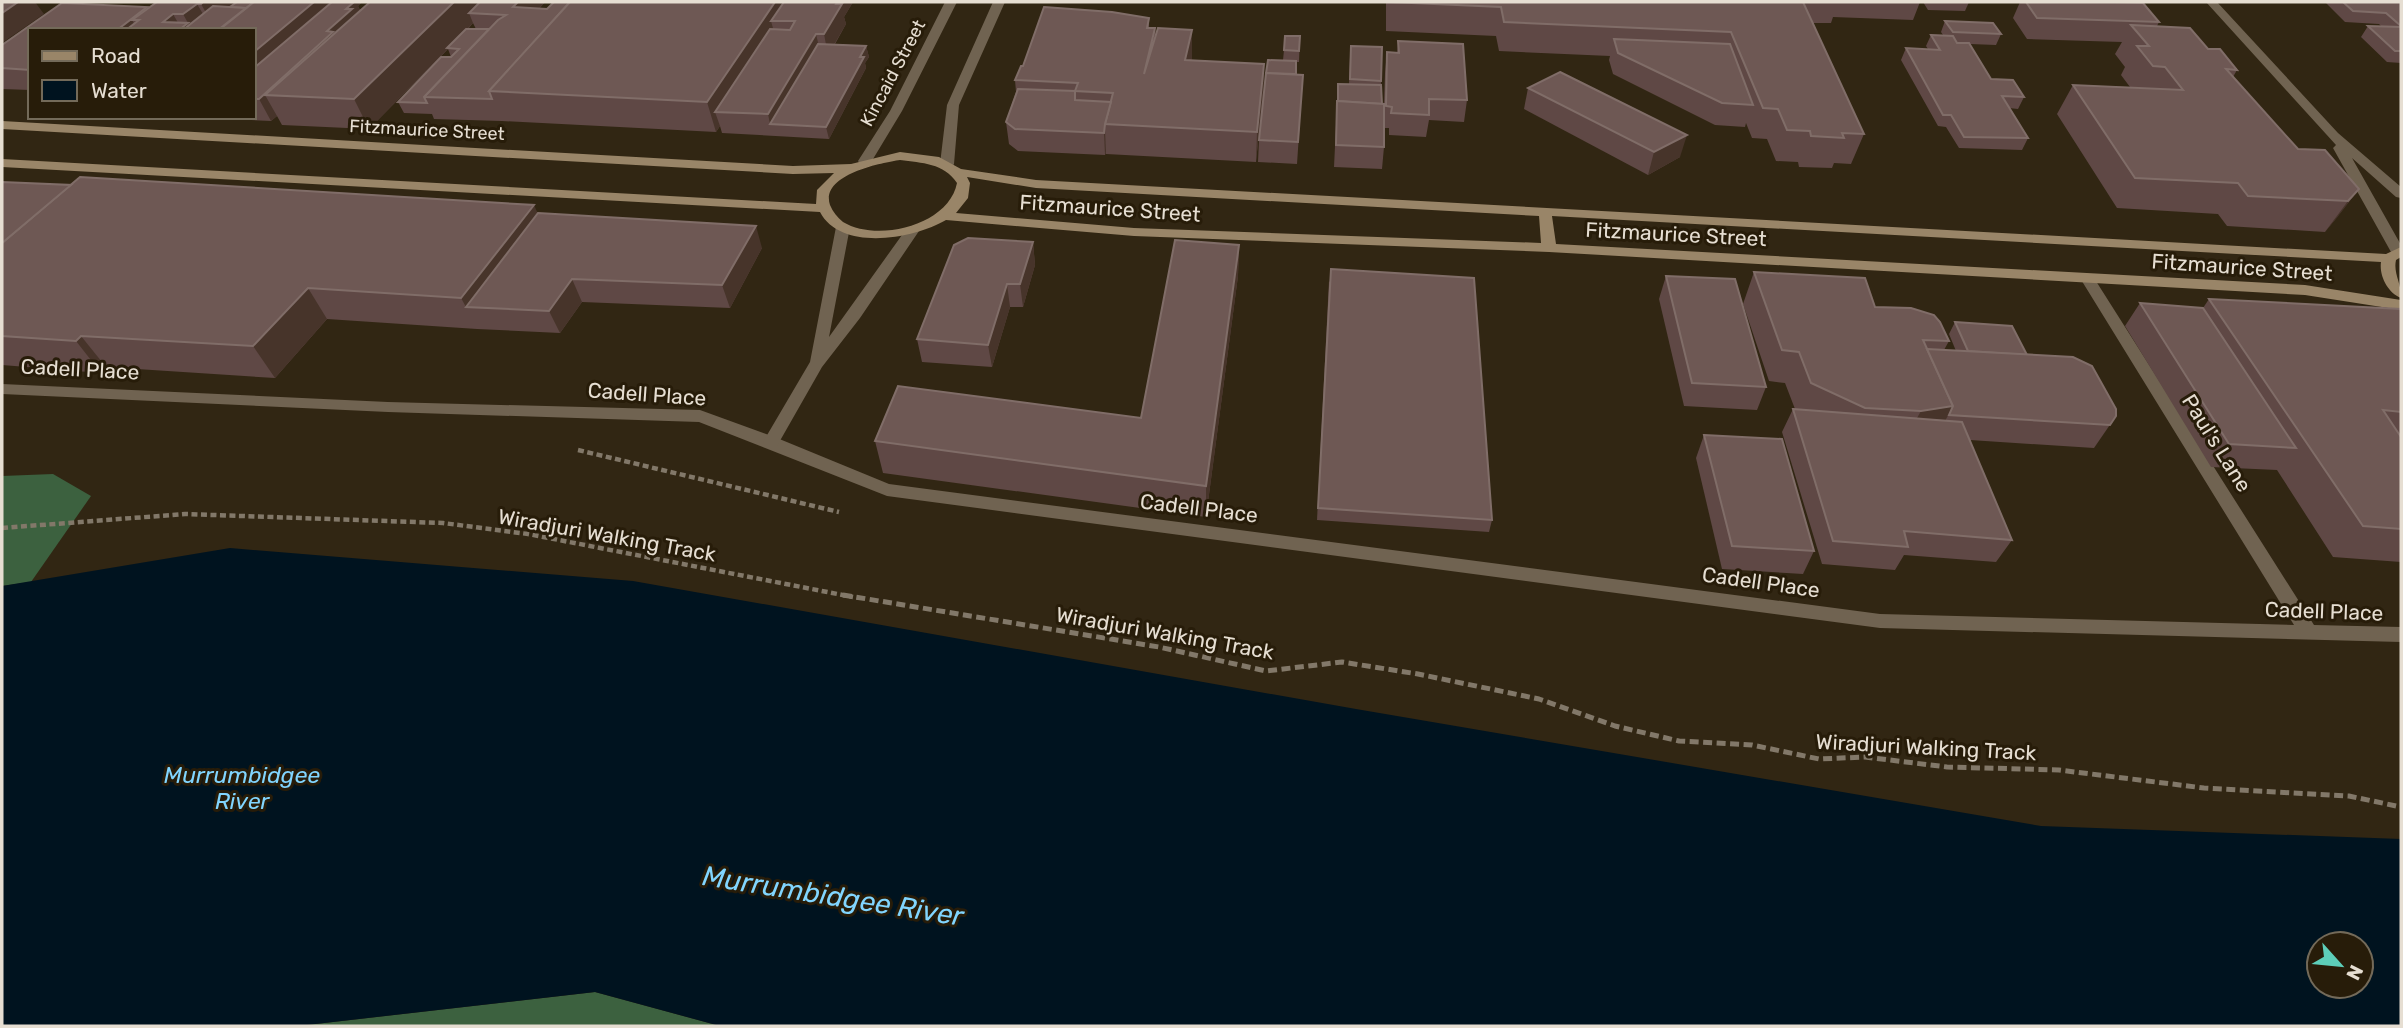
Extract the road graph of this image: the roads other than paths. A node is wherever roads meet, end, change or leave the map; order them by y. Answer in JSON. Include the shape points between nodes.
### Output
{"nodes":[{"id":1,"x":951,"y":2,"type":"edge"},
{"id":2,"x":999,"y":2,"type":"edge"},
{"id":3,"x":2211,"y":2,"type":"edge"},
{"id":4,"x":2,"y":125,"type":"edge"},
{"id":5,"x":2333,"y":136,"type":"junction"},
{"id":6,"x":865,"y":161,"type":"junction"},
{"id":7,"x":2,"y":163,"type":"edge"},
{"id":8,"x":851,"y":168,"type":"junction"},
{"id":9,"x":952,"y":168,"type":"junction"},
{"id":10,"x":2401,"y":194,"type":"edge"},
{"id":11,"x":824,"y":208,"type":"junction"},
{"id":12,"x":1545,"y":211,"type":"junction"},
{"id":13,"x":947,"y":216,"type":"junction"},
{"id":14,"x":843,"y":227,"type":"junction"},
{"id":15,"x":912,"y":232,"type":"junction"},
{"id":16,"x":1549,"y":248,"type":"junction"},
{"id":17,"x":2396,"y":253,"type":"edge"},
{"id":18,"x":2087,"y":278,"type":"junction"},
{"id":19,"x":2401,"y":293,"type":"edge"},
{"id":20,"x":2401,"y":305,"type":"edge"},
{"id":21,"x":816,"y":364,"type":"junction"},
{"id":22,"x":2,"y":388,"type":"edge"},
{"id":23,"x":771,"y":442,"type":"junction"},
{"id":24,"x":2309,"y":633,"type":"junction"},
{"id":25,"x":2401,"y":635,"type":"edge"}],
"edges":[{"from":1,"to":6,"type":"street","name":"Kincaid Street"},
{"from":2,"to":9,"type":"street","via":[[953,105]]},
{"from":3,"to":5,"type":"street"},
{"from":4,"to":8,"type":"main road","name":"Fitzmaurice Street","via":[[793,170]]},
{"from":5,"to":10,"type":"street"},
{"from":5,"to":17,"type":"street"},
{"from":6,"to":8,"type":"main road"},
{"from":6,"to":9,"type":"main road","via":[[917,156]]},
{"from":7,"to":11,"type":"main road"},
{"from":8,"to":11,"type":"main road","via":[[827,186]]},
{"from":9,"to":12,"type":"main road","name":"Fitzmaurice Street","via":[[1036,184]]},
{"from":9,"to":13,"type":"main road","via":[[963,182],[964,194]]},
{"from":11,"to":14,"type":"main road"},
{"from":12,"to":16,"type":"main road"},
{"from":12,"to":17,"type":"main road","name":"Fitzmaurice Street"},
{"from":13,"to":15,"type":"main road"},
{"from":13,"to":16,"type":"main road","name":"Fitzmaurice Street","via":[[1134,232]]},
{"from":14,"to":15,"type":"main road","via":[[887,235]]},
{"from":14,"to":21,"type":"street"},
{"from":15,"to":21,"type":"street"},
{"from":16,"to":18,"type":"main road","name":"Fitzmaurice Street"},
{"from":17,"to":19,"type":"main road","via":[[2386,268]]},
{"from":18,"to":20,"type":"main road","name":"Fitzmaurice Street","via":[[2305,290]]},
{"from":18,"to":24,"type":"street","name":"Paul's Lane"},
{"from":21,"to":23,"type":"street"},
{"from":22,"to":23,"type":"street","name":"Cadell Place","via":[[388,407],[700,416]]},
{"from":23,"to":24,"type":"street","name":"Cadell Place","via":[[887,490],[1880,621]]},
{"from":24,"to":25,"type":"street","name":"Cadell Place"}]}
